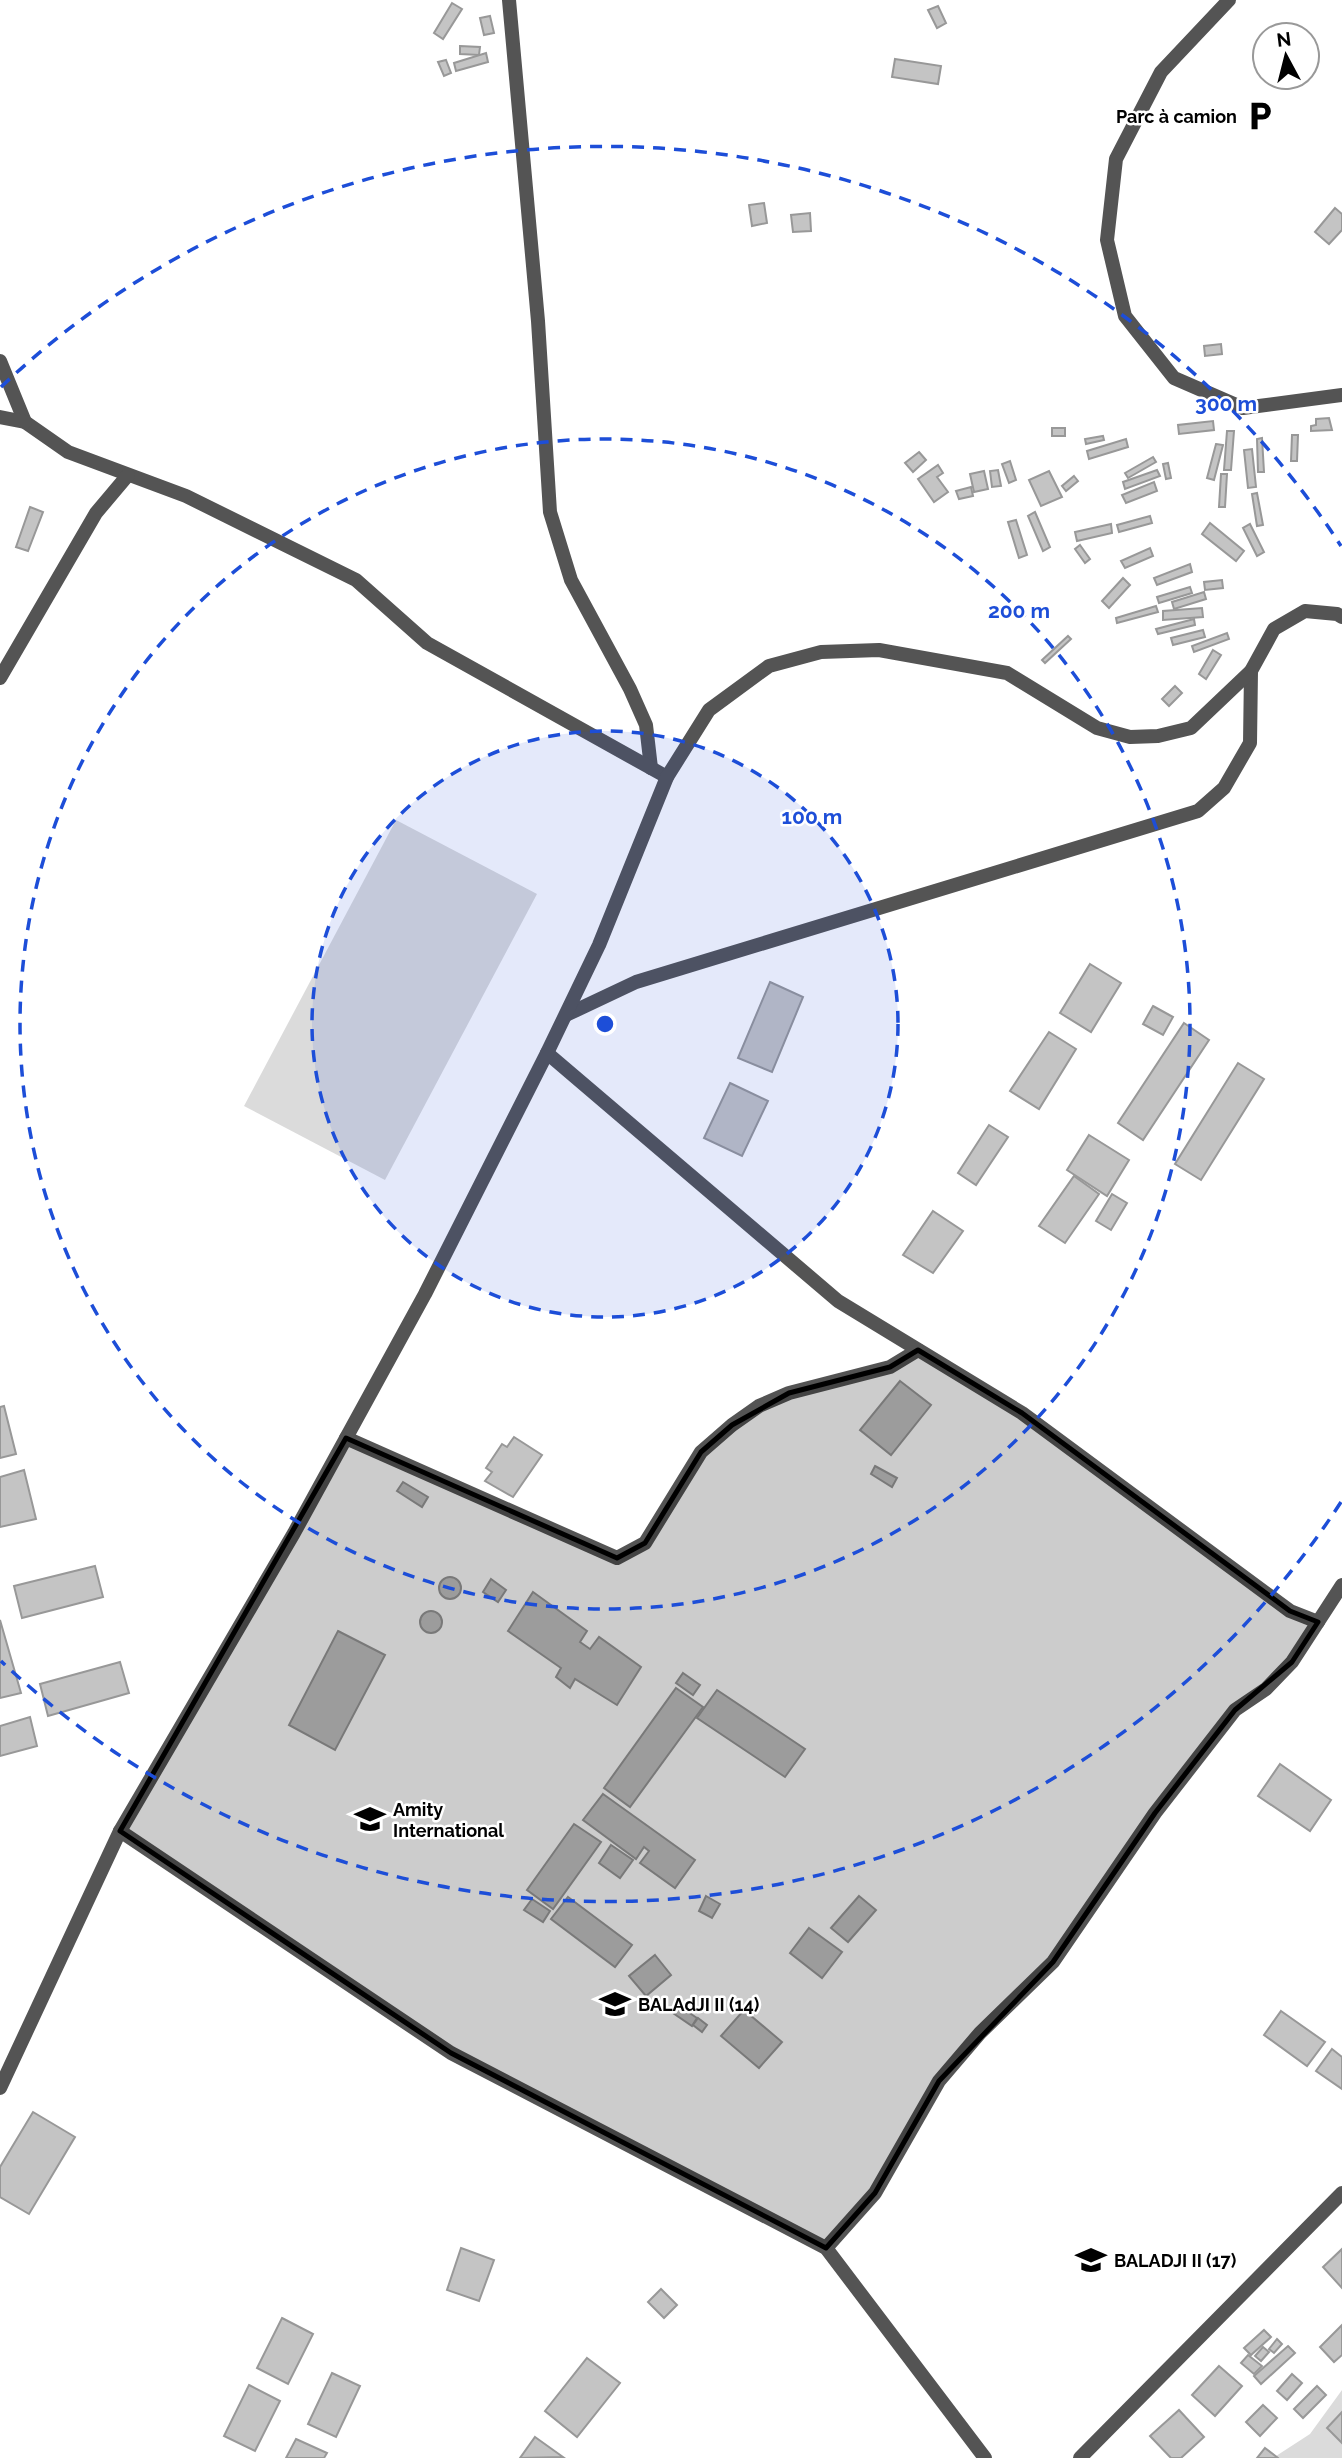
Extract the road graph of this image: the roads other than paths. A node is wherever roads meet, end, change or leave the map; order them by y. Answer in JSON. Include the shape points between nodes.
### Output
{"nodes":[{"id":1,"x":509,"y":0,"type":"edge"},
{"id":2,"x":1228,"y":0,"type":"edge"},
{"id":3,"x":0,"y":360,"type":"edge"},
{"id":4,"x":1342,"y":395,"type":"edge"},
{"id":5,"x":0,"y":417,"type":"edge"},
{"id":6,"x":25,"y":422,"type":"junction"},
{"id":7,"x":128,"y":475,"type":"junction"},
{"id":8,"x":1342,"y":617,"type":"edge"},
{"id":9,"x":1251,"y":671,"type":"junction"},
{"id":10,"x":0,"y":678,"type":"edge"},
{"id":11,"x":651,"y":768,"type":"junction"},
{"id":12,"x":667,"y":777,"type":"junction"},
{"id":13,"x":566,"y":1015,"type":"junction"},
{"id":14,"x":547,"y":1054,"type":"junction"},
{"id":15,"x":919,"y":1350,"type":"junction"},
{"id":16,"x":346,"y":1438,"type":"junction"},
{"id":17,"x":1342,"y":1585,"type":"edge"},
{"id":18,"x":1318,"y":1622,"type":"junction"},
{"id":19,"x":121,"y":1831,"type":"junction"},
{"id":20,"x":0,"y":2088,"type":"edge"},
{"id":21,"x":1342,"y":2193,"type":"edge"},
{"id":22,"x":826,"y":2248,"type":"junction"},
{"id":23,"x":985,"y":2458,"type":"edge"},
{"id":24,"x":1080,"y":2458,"type":"edge"}],
"edges":[{"from":1,"to":11,"type":"street","via":[[550,512],[571,580],[646,725]]},
{"from":2,"to":4,"type":"street","via":[[1161,72],[1116,159],[1107,240],[1125,316],[1174,378],[1242,408]]},
{"from":3,"to":6,"type":"street"},
{"from":5,"to":6,"type":"street"},
{"from":6,"to":7,"type":"street","via":[[68,452]]},
{"from":7,"to":10,"type":"street","via":[[96,513]]},
{"from":7,"to":11,"type":"street","via":[[186,496],[355,580],[427,643]]},
{"from":8,"to":9,"type":"street","via":[[1305,611],[1284,623],[1274,629]]},
{"from":9,"to":12,"type":"street","via":[[1191,728],[1130,737],[1097,728],[1007,673],[879,650],[821,653],[769,666],[709,710]]},
{"from":9,"to":13,"type":"street","via":[[1250,743],[1224,788],[1198,811],[636,982]]},
{"from":11,"to":12,"type":"street"},
{"from":12,"to":13,"type":"street"},
{"from":13,"to":14,"type":"street"},
{"from":14,"to":15,"type":"street","via":[[838,1301]]},
{"from":14,"to":16,"type":"street"},
{"from":15,"to":16,"type":"street","via":[[890,1367],[789,1392],[759,1406],[701,1452],[645,1543],[617,1558]]},
{"from":15,"to":18,"type":"street","via":[[1022,1413],[1290,1611]]},
{"from":16,"to":19,"type":"street"},
{"from":17,"to":18,"type":"street"},
{"from":18,"to":22,"type":"street","via":[[1292,1662],[1266,1689],[1236,1710],[1163,1803],[1053,1962],[980,2032],[939,2081],[875,2193]]},
{"from":19,"to":20,"type":"street"},
{"from":19,"to":22,"type":"street","via":[[451,2053]]},
{"from":21,"to":24,"type":"street"},
{"from":22,"to":23,"type":"street"}]}
